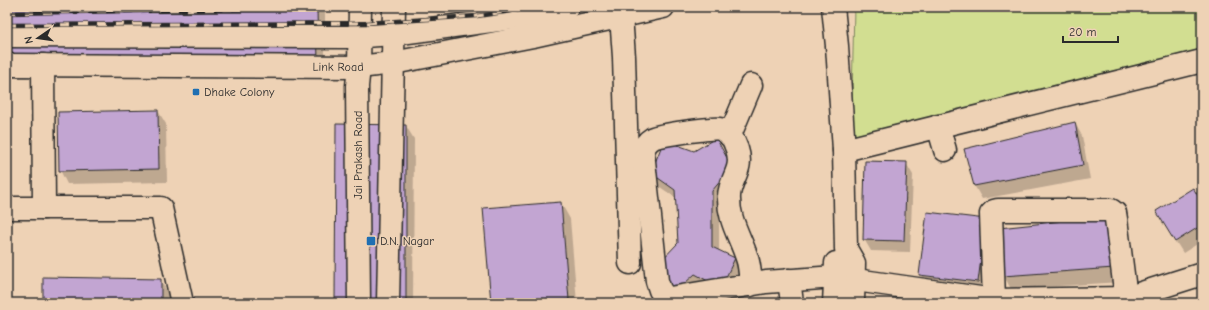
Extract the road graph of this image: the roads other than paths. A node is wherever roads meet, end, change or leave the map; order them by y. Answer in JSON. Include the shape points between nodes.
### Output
{"nodes":[{"id":1,"x":360,"y":7,"type":"edge"},
{"id":2,"x":394,"y":7,"type":"edge"},
{"id":3,"x":568,"y":7,"type":"edge"},
{"id":4,"x":663,"y":7,"type":"edge"},
{"id":5,"x":833,"y":7,"type":"edge"},
{"id":6,"x":502,"y":13,"type":"edge"},
{"id":7,"x":621,"y":16,"type":"junction"},
{"id":8,"x":393,"y":34,"type":"junction"},
{"id":9,"x":7,"y":36,"type":"edge"},
{"id":10,"x":359,"y":36,"type":"junction"},
{"id":11,"x":503,"y":42,"type":"junction"},
{"id":12,"x":1202,"y":61,"type":"edge"},
{"id":13,"x":393,"y":63,"type":"junction"},
{"id":14,"x":7,"y":65,"type":"edge"},
{"id":15,"x":43,"y":65,"type":"junction"},
{"id":16,"x":359,"y":67,"type":"junction"},
{"id":17,"x":751,"y":85,"type":"dead end"},
{"id":18,"x":938,"y":126,"type":"junction"},
{"id":19,"x":730,"y":135,"type":"junction"},
{"id":20,"x":844,"y":150,"type":"junction"},
{"id":21,"x":945,"y":150,"type":"dead end"},
{"id":22,"x":7,"y":208,"type":"edge"},
{"id":23,"x":44,"y":208,"type":"junction"},
{"id":24,"x":630,"y":263,"type":"dead end"},
{"id":25,"x":1202,"y":274,"type":"edge"},
{"id":26,"x":844,"y":279,"type":"junction"},
{"id":27,"x":789,"y":280,"type":"junction"},
{"id":28,"x":751,"y":285,"type":"junction"},
{"id":29,"x":1126,"y":298,"type":"junction"},
{"id":30,"x":994,"y":300,"type":"junction"},
{"id":31,"x":182,"y":303,"type":"edge"},
{"id":32,"x":359,"y":303,"type":"edge"},
{"id":33,"x":388,"y":303,"type":"edge"},
{"id":34,"x":792,"y":303,"type":"edge"},
{"id":35,"x":834,"y":303,"type":"edge"},
{"id":36,"x":854,"y":303,"type":"edge"}],
"edges":[{"from":1,"to":10,"type":"street","name":"Jai Prakash Road"},
{"from":2,"to":8,"type":"street"},
{"from":3,"to":6,"type":"street","via":[[529,16]]},
{"from":4,"to":7,"type":"street","name":"Link Road"},
{"from":5,"to":20,"type":"street"},
{"from":6,"to":8,"type":"street"},
{"from":6,"to":11,"type":"street"},
{"from":7,"to":11,"type":"street","name":"Link Road"},
{"from":7,"to":24,"type":"street"},
{"from":8,"to":10,"type":"street"},
{"from":8,"to":13,"type":"street"},
{"from":9,"to":10,"type":"street"},
{"from":10,"to":16,"type":"street","name":"Jai Prakash Road"},
{"from":11,"to":13,"type":"street","name":"Link Road"},
{"from":12,"to":18,"type":"street"},
{"from":13,"to":16,"type":"street","name":"Link Road"},
{"from":13,"to":33,"type":"street"},
{"from":14,"to":15,"type":"street","name":"Link Road"},
{"from":15,"to":16,"type":"street","name":"Link Road"},
{"from":15,"to":23,"type":"street"},
{"from":16,"to":32,"type":"street","name":"Jai Prakash Road"},
{"from":17,"to":19,"type":"street"},
{"from":18,"to":20,"type":"street"},
{"from":18,"to":21,"type":"street"},
{"from":19,"to":28,"type":"street","via":[[739,156],[738,169],[729,196],[730,211],[748,260]]},
{"from":19,"to":28,"type":"street","via":[[720,129],[710,128],[654,138],[643,147],[657,281],[665,297],[670,298]]},
{"from":20,"to":26,"type":"street","via":[[846,249],[854,263]]},
{"from":22,"to":23,"type":"street"},
{"from":23,"to":31,"type":"street","via":[[161,208]]},
{"from":25,"to":29,"type":"street"},
{"from":26,"to":27,"type":"street"},
{"from":26,"to":30,"type":"street"},
{"from":26,"to":35,"type":"street"},
{"from":26,"to":36,"type":"street"},
{"from":27,"to":28,"type":"street"},
{"from":27,"to":34,"type":"street"},
{"from":29,"to":30,"type":"street"},
{"from":29,"to":30,"type":"street","via":[[1115,213],[1111,210],[998,210],[991,214]]}]}
